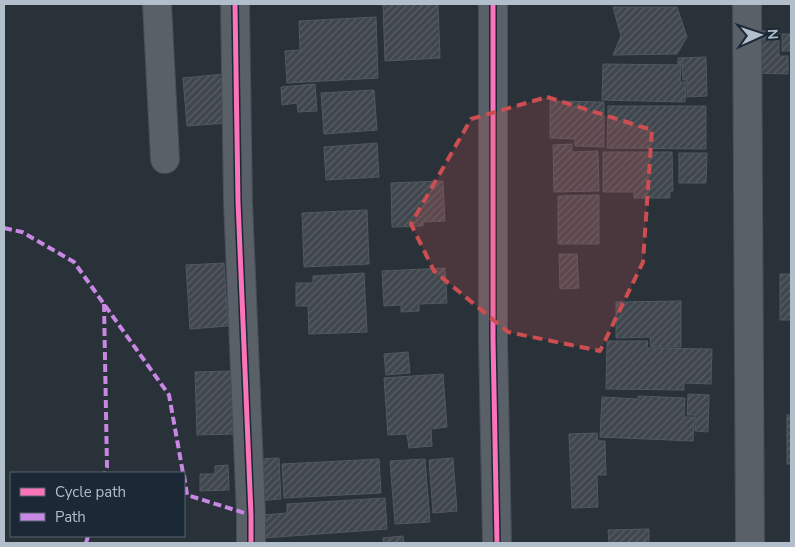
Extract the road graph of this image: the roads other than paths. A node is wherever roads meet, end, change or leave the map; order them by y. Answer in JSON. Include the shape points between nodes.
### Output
{"nodes":[{"id":1,"x":157,"y":4,"type":"edge"},
{"id":2,"x":235,"y":4,"type":"edge"},
{"id":3,"x":493,"y":4,"type":"edge"},
{"id":4,"x":747,"y":4,"type":"edge"},
{"id":5,"x":164,"y":159,"type":"dead end"},
{"id":6,"x":251,"y":543,"type":"edge"},
{"id":7,"x":497,"y":543,"type":"edge"},
{"id":8,"x":750,"y":543,"type":"edge"}],
"edges":[{"from":1,"to":5,"type":"street"},
{"from":2,"to":6,"type":"street","via":[[238,202]]},
{"from":3,"to":7,"type":"street"},
{"from":4,"to":8,"type":"street"}]}
